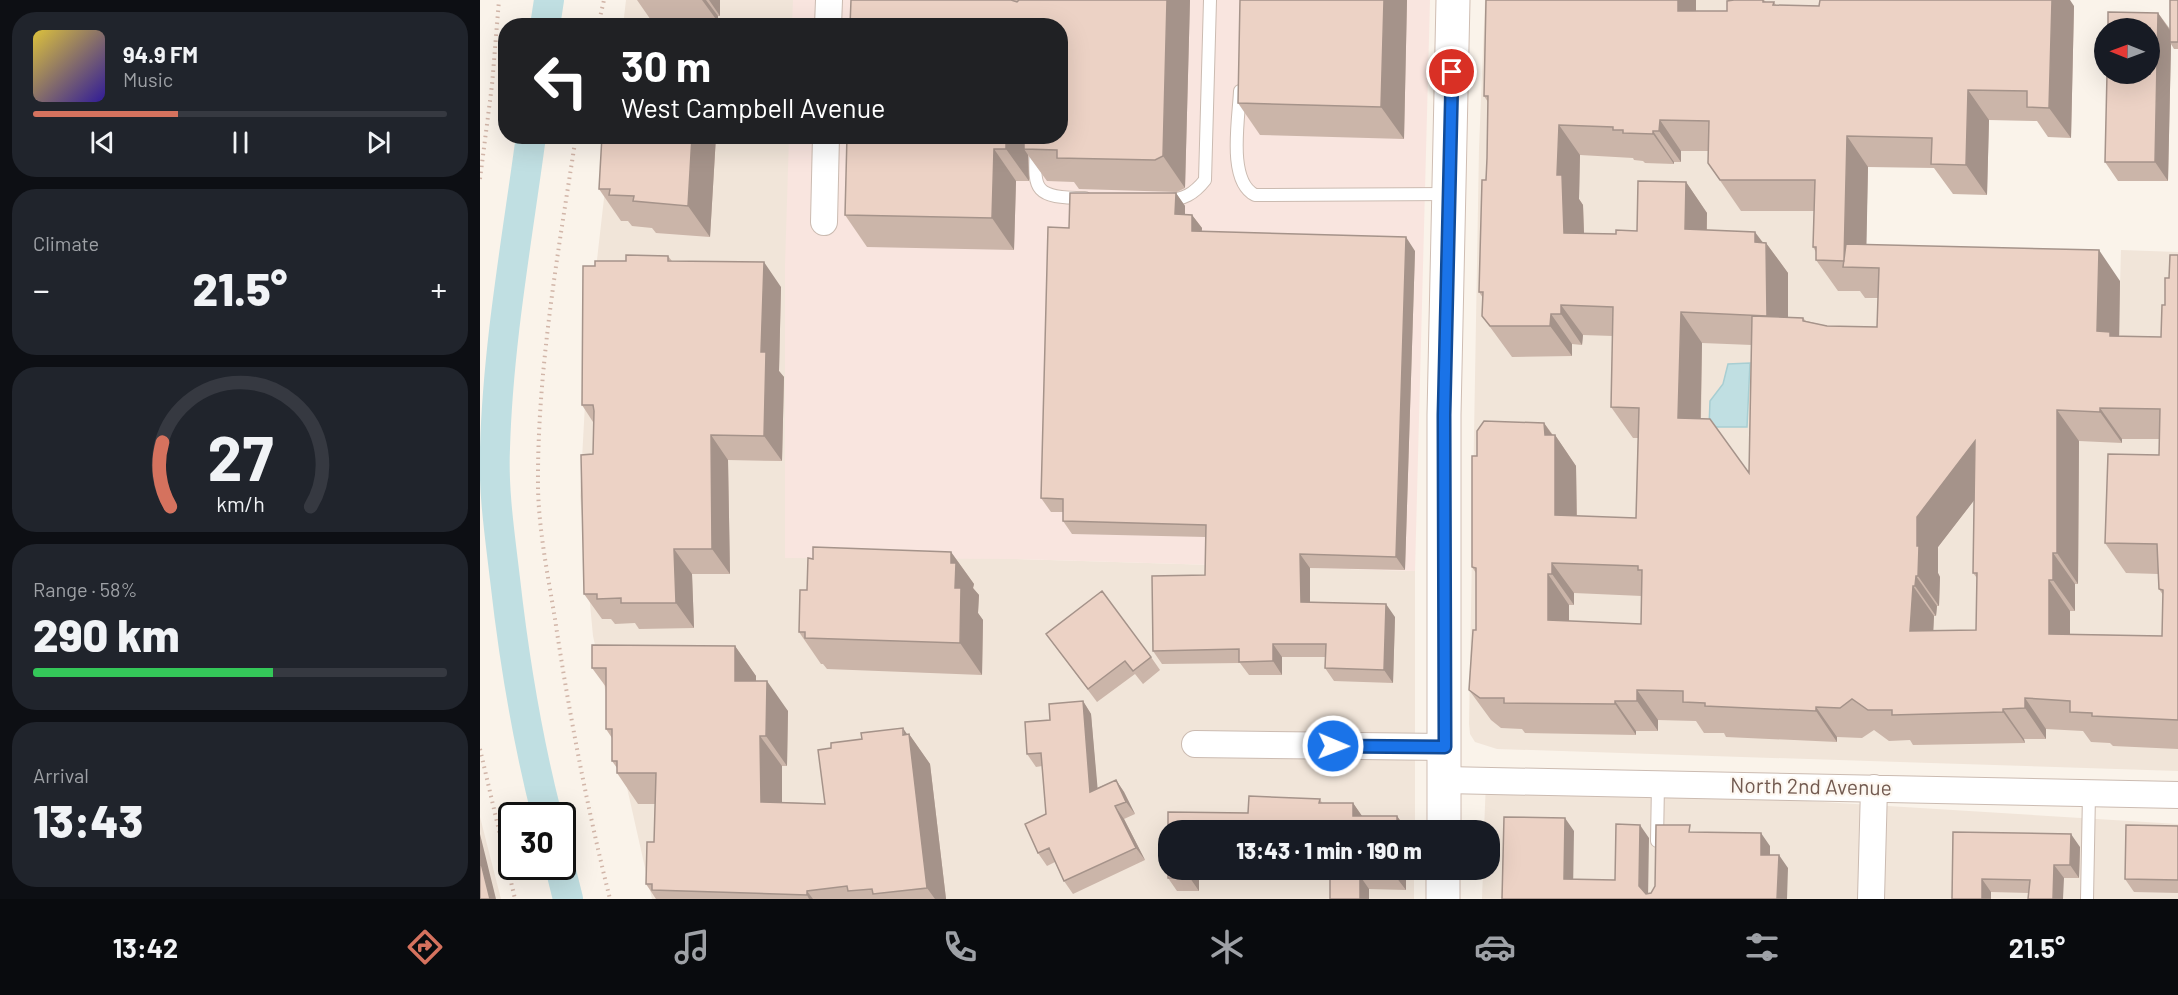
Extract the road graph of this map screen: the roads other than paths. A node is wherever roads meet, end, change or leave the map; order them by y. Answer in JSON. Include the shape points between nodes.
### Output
{"nodes":[{"id":1,"x":829,"y":0,"type":"edge"},
{"id":2,"x":1210,"y":0,"type":"edge"},
{"id":3,"x":1453,"y":0,"type":"edge"},
{"id":4,"x":828,"y":18,"type":"edge"},
{"id":5,"x":1240,"y":80,"type":"edge"},
{"id":6,"x":826,"y":144,"type":"edge"},
{"id":7,"x":1036,"y":144,"type":"edge"},
{"id":8,"x":1450,"y":194,"type":"junction"},
{"id":9,"x":1095,"y":198,"type":"edge"},
{"id":10,"x":1155,"y":199,"type":"edge"},
{"id":11,"x":824,"y":222,"type":"dead end"},
{"id":12,"x":1195,"y":744,"type":"dead end"},
{"id":13,"x":1445,"y":747,"type":"junction"},
{"id":14,"x":1445,"y":780,"type":"junction"},
{"id":15,"x":1658,"y":784,"type":"junction"},
{"id":16,"x":1874,"y":788,"type":"junction"},
{"id":17,"x":2089,"y":794,"type":"junction"},
{"id":18,"x":2178,"y":795,"type":"edge"},
{"id":19,"x":1444,"y":820,"type":"edge"},
{"id":20,"x":1657,"y":854,"type":"edge"},
{"id":21,"x":1443,"y":880,"type":"edge"},
{"id":22,"x":1443,"y":899,"type":"edge"},
{"id":23,"x":1871,"y":899,"type":"edge"},
{"id":24,"x":2086,"y":899,"type":"edge"}],
"edges":[{"from":1,"to":4,"type":"street"},
{"from":2,"to":10,"type":"lane","via":[[1205,180],[1191,195],[1179,200]]},
{"from":3,"to":8,"type":"street"},
{"from":5,"to":8,"type":"lane","via":[[1238,172],[1247,191],[1255,195]]},
{"from":6,"to":11,"type":"street"},
{"from":7,"to":9,"type":"lane","via":[[1037,183],[1043,192],[1050,197]]},
{"from":8,"to":13,"type":"street","via":[[1444,415]]},
{"from":12,"to":13,"type":"street"},
{"from":13,"to":14,"type":"street"},
{"from":14,"to":15,"type":"street","name":"North 2nd Avenue"},
{"from":14,"to":19,"type":"street"},
{"from":15,"to":16,"type":"street","name":"North 2nd Avenue"},
{"from":15,"to":20,"type":"lane"},
{"from":16,"to":17,"type":"street","name":"North 2nd Avenue"},
{"from":16,"to":23,"type":"street"},
{"from":17,"to":18,"type":"street","name":"North 2nd Avenue"},
{"from":17,"to":24,"type":"lane"},
{"from":21,"to":22,"type":"street"}]}
